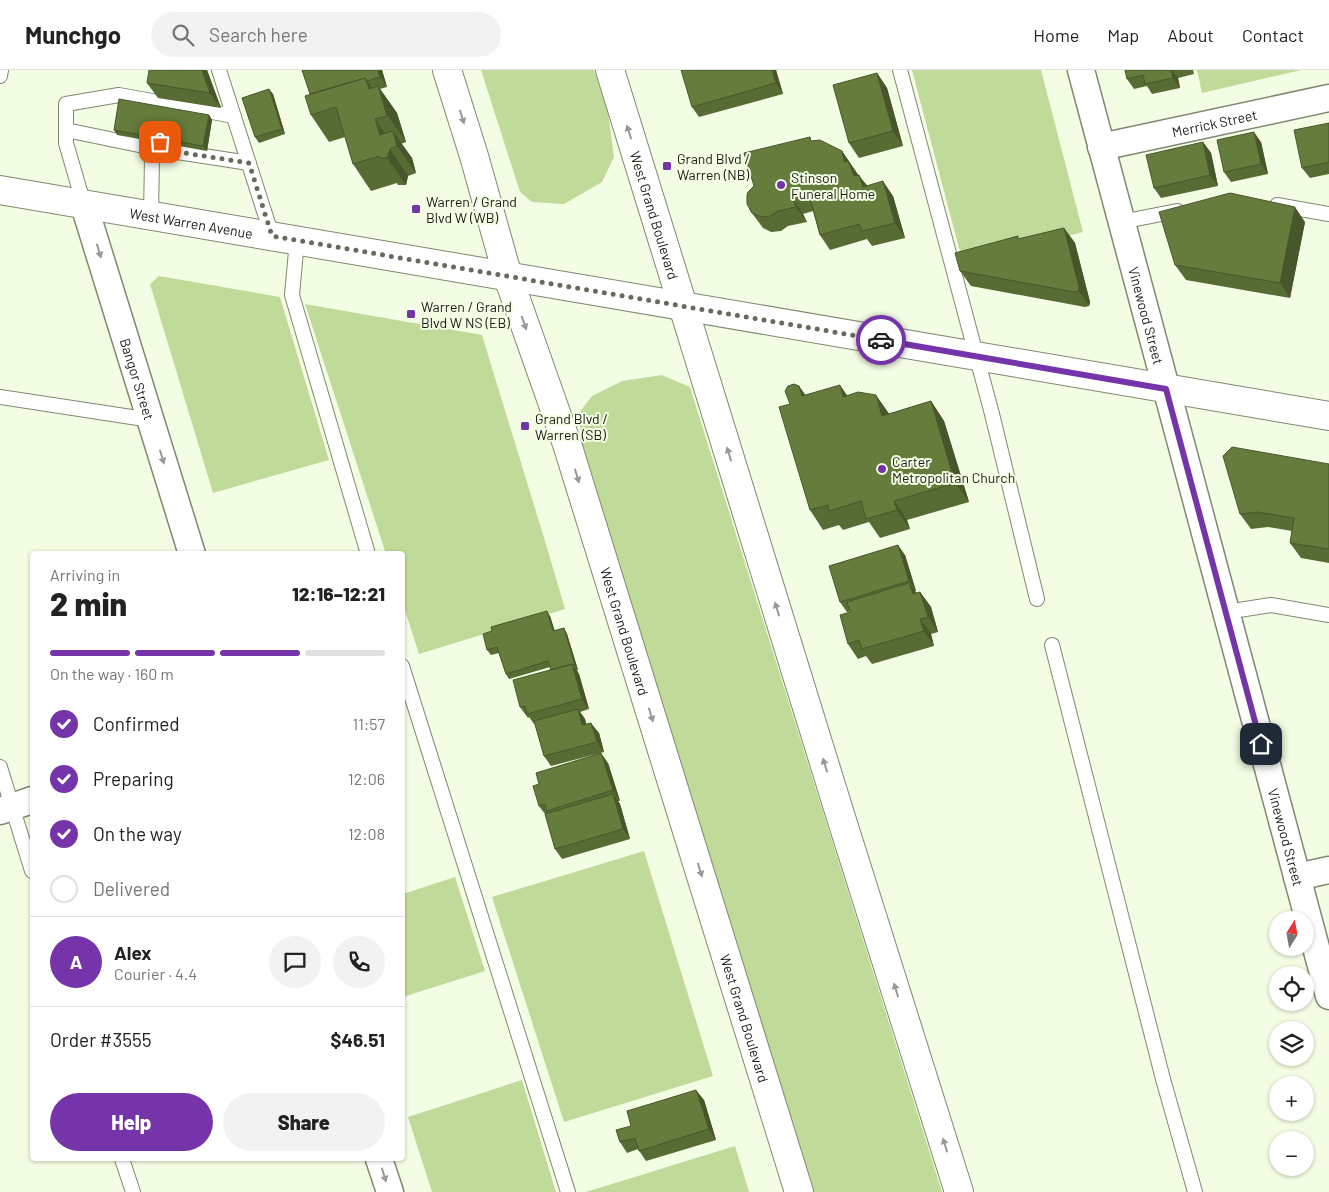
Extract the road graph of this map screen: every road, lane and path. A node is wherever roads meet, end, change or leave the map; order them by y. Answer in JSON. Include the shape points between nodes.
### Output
{"nodes":[{"id":1,"x":1,"y":70,"type":"edge"},
{"id":2,"x":220,"y":70,"type":"edge"},
{"id":3,"x":447,"y":70,"type":"edge"},
{"id":4,"x":610,"y":70,"type":"edge"},
{"id":5,"x":900,"y":70,"type":"edge"},
{"id":6,"x":1081,"y":70,"type":"edge"},
{"id":7,"x":0,"y":76,"type":"edge"},
{"id":8,"x":1329,"y":98,"type":"edge"},
{"id":9,"x":234,"y":116,"type":"junction"},
{"id":10,"x":66,"y":130,"type":"junction"},
{"id":11,"x":159,"y":146,"type":"junction"},
{"id":12,"x":1101,"y":147,"type":"junction"},
{"id":13,"x":249,"y":163,"type":"junction"},
{"id":14,"x":0,"y":190,"type":"edge"},
{"id":15,"x":1266,"y":203,"type":"edge"},
{"id":16,"x":84,"y":205,"type":"junction"},
{"id":17,"x":1186,"y":210,"type":"edge"},
{"id":18,"x":1329,"y":214,"type":"edge"},
{"id":19,"x":151,"y":216,"type":"junction"},
{"id":20,"x":1121,"y":222,"type":"junction"},
{"id":21,"x":284,"y":238,"type":"junction"},
{"id":22,"x":508,"y":277,"type":"junction"},
{"id":23,"x":684,"y":307,"type":"junction"},
{"id":24,"x":976,"y":356,"type":"junction"},
{"id":25,"x":1166,"y":389,"type":"junction"},
{"id":26,"x":0,"y":397,"type":"edge"},
{"id":27,"x":1329,"y":416,"type":"edge"},
{"id":28,"x":151,"y":420,"type":"junction"},
{"id":29,"x":191,"y":551,"type":"edge"},
{"id":30,"x":367,"y":551,"type":"edge"},
{"id":31,"x":1037,"y":599,"type":"dead end"},
{"id":32,"x":1226,"y":612,"type":"junction"},
{"id":33,"x":1329,"y":615,"type":"edge"},
{"id":34,"x":1052,"y":645,"type":"dead end"},
{"id":35,"x":405,"y":676,"type":"edge"},
{"id":36,"x":0,"y":767,"type":"edge"},
{"id":37,"x":15,"y":806,"type":"edge"},
{"id":38,"x":30,"y":863,"type":"edge"},
{"id":39,"x":1329,"y":870,"type":"edge"},
{"id":40,"x":1297,"y":877,"type":"junction"},
{"id":41,"x":1329,"y":996,"type":"edge"},
{"id":42,"x":123,"y":1161,"type":"edge"},
{"id":43,"x":380,"y":1161,"type":"edge"},
{"id":44,"x":133,"y":1192,"type":"edge"},
{"id":45,"x":390,"y":1192,"type":"edge"},
{"id":46,"x":568,"y":1192,"type":"edge"},
{"id":47,"x":800,"y":1192,"type":"edge"},
{"id":48,"x":959,"y":1192,"type":"edge"},
{"id":49,"x":1195,"y":1192,"type":"edge"}],
"edges":[{"from":1,"to":7,"type":"lane"},
{"from":2,"to":9,"type":"lane"},
{"from":3,"to":22,"type":"main road","name":"West Grand Boulevard","one_way":true},
{"from":23,"to":4,"type":"main road","name":"West Grand Boulevard","one_way":true},
{"from":5,"to":24,"type":"lane"},
{"from":6,"to":12,"type":"street","name":"Vinewood Street"},
{"from":8,"to":12,"type":"street","name":"Merrick Street"},
{"from":9,"to":10,"type":"lane","via":[[207,115],[126,101],[119,95],[66,104]]},
{"from":9,"to":13,"type":"lane"},
{"from":10,"to":11,"type":"lane"},
{"from":10,"to":16,"type":"lane","via":[[66,143]]},
{"from":11,"to":13,"type":"lane"},
{"from":11,"to":19,"type":"lane","via":[[152,158]]},
{"from":12,"to":20,"type":"street","name":"Vinewood Street"},
{"from":13,"to":21,"type":"lane"},
{"from":14,"to":16,"type":"main road","name":"West Warren Avenue"},
{"from":15,"to":18,"type":"lane"},
{"from":16,"to":19,"type":"main road","name":"West Warren Avenue"},
{"from":16,"to":28,"type":"street","name":"Bangor Street","one_way":true},
{"from":17,"to":20,"type":"lane"},
{"from":19,"to":21,"type":"main road","name":"West Warren Avenue"},
{"from":20,"to":25,"type":"street","name":"Vinewood Street"},
{"from":21,"to":22,"type":"main road","name":"West Warren Avenue"},
{"from":21,"to":30,"type":"lane","via":[[292,295]]},
{"from":22,"to":23,"type":"main road","name":"West Warren Avenue"},
{"from":22,"to":47,"type":"main road","name":"West Grand Boulevard","one_way":true,"via":[[567,444]]},
{"from":23,"to":24,"type":"main road","name":"West Warren Avenue"},
{"from":48,"to":23,"type":"main road","name":"West Grand Boulevard","one_way":true},
{"from":24,"to":25,"type":"main road","name":"West Warren Avenue"},
{"from":24,"to":31,"type":"lane"},
{"from":25,"to":27,"type":"main road","name":"West Warren Avenue"},
{"from":25,"to":32,"type":"street","name":"Vinewood Street"},
{"from":26,"to":28,"type":"lane"},
{"from":28,"to":29,"type":"street","name":"Bangor Street","one_way":true},
{"from":32,"to":33,"type":"lane","via":[[1271,605]]},
{"from":32,"to":40,"type":"street","name":"Vinewood Street"},
{"from":34,"to":49,"type":"lane"},
{"from":35,"to":46,"type":"lane"},
{"from":36,"to":37,"type":"lane"},
{"from":37,"to":38,"type":"lane"},
{"from":39,"to":40,"type":"street"},
{"from":40,"to":41,"type":"street","name":"Vinewood Street"},
{"from":42,"to":44,"type":"lane"},
{"from":43,"to":45,"type":"street","one_way":true}]}
